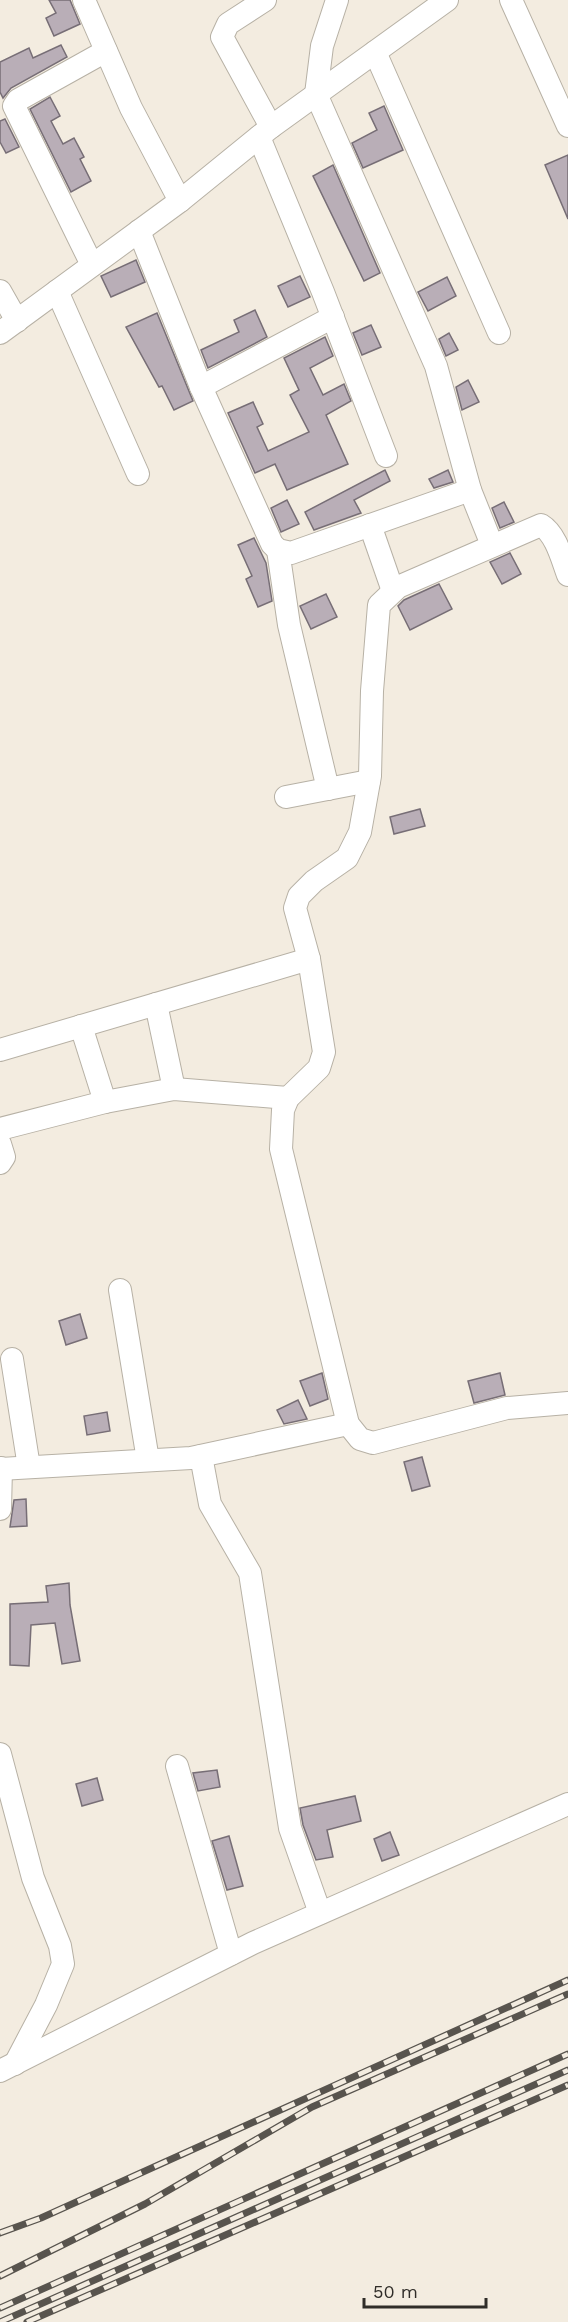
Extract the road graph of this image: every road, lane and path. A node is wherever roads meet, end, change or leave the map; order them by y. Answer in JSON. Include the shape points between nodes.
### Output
{"nodes":[{"id":1,"x":84,"y":0,"type":"edge"},
{"id":2,"x":265,"y":0,"type":"edge"},
{"id":3,"x":337,"y":0,"type":"edge"},
{"id":4,"x":447,"y":0,"type":"edge"},
{"id":5,"x":511,"y":0,"type":"edge"},
{"id":6,"x":106,"y":51,"type":"junction"},
{"id":7,"x":375,"y":52,"type":"junction"},
{"id":8,"x":316,"y":94,"type":"junction"},
{"id":9,"x":568,"y":126,"type":"edge"},
{"id":10,"x":265,"y":132,"type":"junction"},
{"id":11,"x":180,"y":201,"type":"junction"},
{"id":12,"x":139,"y":231,"type":"junction"},
{"id":13,"x":92,"y":265,"type":"junction"},
{"id":14,"x":0,"y":291,"type":"edge"},
{"id":15,"x":57,"y":291,"type":"junction"},
{"id":16,"x":333,"y":317,"type":"junction"},
{"id":17,"x":8,"y":327,"type":"edge"},
{"id":18,"x":499,"y":333,"type":"dead end"},
{"id":19,"x":201,"y":387,"type":"junction"},
{"id":20,"x":386,"y":456,"type":"dead end"},
{"id":21,"x":138,"y":474,"type":"dead end"},
{"id":22,"x":470,"y":490,"type":"junction"},
{"id":23,"x":370,"y":525,"type":"junction"},
{"id":24,"x":492,"y":545,"type":"junction"},
{"id":25,"x":278,"y":550,"type":"junction"},
{"id":26,"x":563,"y":550,"type":"edge"},
{"id":27,"x":568,"y":575,"type":"edge"},
{"id":28,"x":393,"y":591,"type":"junction"},
{"id":29,"x":369,"y":781,"type":"junction"},
{"id":30,"x":328,"y":789,"type":"junction"},
{"id":31,"x":286,"y":797,"type":"dead end"},
{"id":32,"x":309,"y":960,"type":"junction"},
{"id":33,"x":156,"y":1004,"type":"junction"},
{"id":34,"x":81,"y":1026,"type":"junction"},
{"id":35,"x":0,"y":1050,"type":"edge"},
{"id":36,"x":174,"y":1089,"type":"junction"},
{"id":37,"x":288,"y":1098,"type":"junction"},
{"id":38,"x":105,"y":1102,"type":"junction"},
{"id":39,"x":0,"y":1129,"type":"edge"},
{"id":40,"x":0,"y":1144,"type":"edge"},
{"id":41,"x":0,"y":1163,"type":"edge"},
{"id":42,"x":120,"y":1290,"type":"dead end"},
{"id":43,"x":12,"y":1359,"type":"dead end"},
{"id":44,"x":568,"y":1403,"type":"edge"},
{"id":45,"x":348,"y":1424,"type":"junction"},
{"id":46,"x":201,"y":1455,"type":"junction"},
{"id":47,"x":148,"y":1460,"type":"junction"},
{"id":48,"x":29,"y":1467,"type":"junction"},
{"id":49,"x":1,"y":1468,"type":"edge"},
{"id":50,"x":0,"y":1509,"type":"edge"},
{"id":51,"x":0,"y":1754,"type":"edge"},
{"id":52,"x":177,"y":1766,"type":"dead end"},
{"id":53,"x":568,"y":1804,"type":"edge"},
{"id":54,"x":321,"y":1913,"type":"junction"},
{"id":55,"x":231,"y":1954,"type":"junction"},
{"id":56,"x":7,"y":2068,"type":"edge"}],
"edges":[{"from":1,"to":6,"type":"street"},
{"from":2,"to":10,"type":"street","via":[[228,24],[222,36]]},
{"from":3,"to":8,"type":"street","via":[[322,46]]},
{"from":4,"to":7,"type":"street"},
{"from":5,"to":9,"type":"street"},
{"from":6,"to":11,"type":"street"},
{"from":6,"to":13,"type":"street","via":[[18,100],[14,106]]},
{"from":7,"to":8,"type":"street"},
{"from":7,"to":18,"type":"street"},
{"from":8,"to":10,"type":"street"},
{"from":8,"to":22,"type":"street","via":[[436,366]]},
{"from":10,"to":11,"type":"street"},
{"from":10,"to":16,"type":"street"},
{"from":11,"to":12,"type":"street"},
{"from":12,"to":13,"type":"street"},
{"from":12,"to":19,"type":"street"},
{"from":13,"to":15,"type":"street"},
{"from":14,"to":17,"type":"street"},
{"from":15,"to":17,"type":"street"},
{"from":15,"to":21,"type":"street"},
{"from":16,"to":19,"type":"street"},
{"from":16,"to":20,"type":"street"},
{"from":19,"to":25,"type":"street"},
{"from":22,"to":23,"type":"street"},
{"from":22,"to":24,"type":"street"},
{"from":23,"to":25,"type":"street","via":[[291,553]]},
{"from":23,"to":28,"type":"street"},
{"from":24,"to":26,"type":"street","via":[[541,525]]},
{"from":24,"to":28,"type":"street"},
{"from":25,"to":30,"type":"street","via":[[289,625]]},
{"from":26,"to":27,"type":"street"},
{"from":28,"to":29,"type":"street","via":[[379,604]]},
{"from":29,"to":30,"type":"street"},
{"from":29,"to":32,"type":"street","via":[[360,832],[347,858],[299,896],[295,908]]},
{"from":30,"to":31,"type":"street"},
{"from":32,"to":33,"type":"street"},
{"from":32,"to":37,"type":"street","via":[[324,1052],[318,1068]]},
{"from":33,"to":34,"type":"street"},
{"from":33,"to":36,"type":"street"},
{"from":34,"to":35,"type":"street"},
{"from":34,"to":38,"type":"street"},
{"from":36,"to":37,"type":"street"},
{"from":36,"to":38,"type":"street"},
{"from":37,"to":45,"type":"street","via":[[282,1110],[281,1149]]},
{"from":38,"to":39,"type":"street"},
{"from":40,"to":41,"type":"street","via":[[4,1157]]},
{"from":42,"to":47,"type":"street"},
{"from":43,"to":48,"type":"street"},
{"from":44,"to":45,"type":"street","via":[[507,1408],[374,1443],[360,1439]]},
{"from":45,"to":46,"type":"street"},
{"from":46,"to":47,"type":"street"},
{"from":46,"to":54,"type":"street","via":[[210,1504],[250,1573],[290,1828]]},
{"from":47,"to":48,"type":"street"},
{"from":48,"to":49,"type":"street"},
{"from":49,"to":50,"type":"street"},
{"from":51,"to":56,"type":"street","via":[[33,1878],[60,1946],[63,1964],[46,2005]]},
{"from":52,"to":55,"type":"street"},
{"from":53,"to":54,"type":"street"},
{"from":54,"to":55,"type":"street"},
{"from":55,"to":56,"type":"street"}]}
